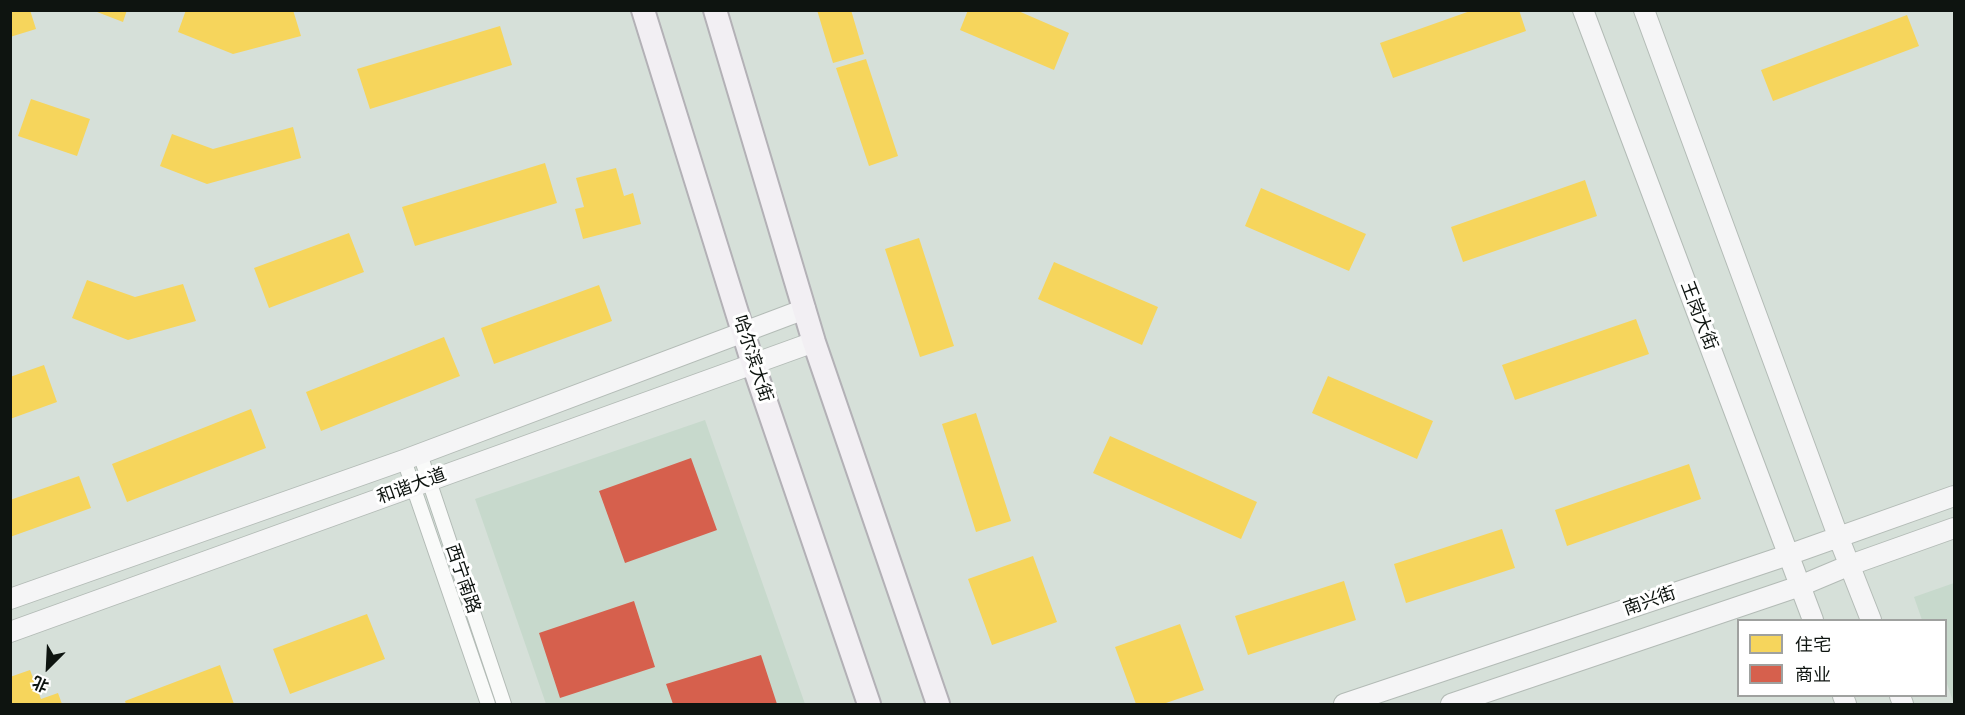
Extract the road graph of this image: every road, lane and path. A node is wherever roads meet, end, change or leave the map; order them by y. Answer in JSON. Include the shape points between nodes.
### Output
{"nodes":[{"id":1,"x":643,"y":10,"type":"edge"},
{"id":2,"x":715,"y":10,"type":"edge"},
{"id":3,"x":1583,"y":10,"type":"edge"},
{"id":4,"x":1644,"y":10,"type":"edge"},
{"id":5,"x":805,"y":309,"type":"junction"},
{"id":6,"x":743,"y":332,"type":"junction"},
{"id":7,"x":814,"y":342,"type":"junction"},
{"id":8,"x":753,"y":364,"type":"junction"},
{"id":9,"x":412,"y":457,"type":"junction"},
{"id":10,"x":421,"y":484,"type":"junction"},
{"id":11,"x":1954,"y":496,"type":"edge"},
{"id":12,"x":1954,"y":528,"type":"edge"},
{"id":13,"x":1838,"y":536,"type":"junction"},
{"id":14,"x":1788,"y":555,"type":"junction"},
{"id":15,"x":1850,"y":566,"type":"junction"},
{"id":16,"x":1800,"y":586,"type":"junction"},
{"id":17,"x":10,"y":599,"type":"edge"},
{"id":18,"x":1813,"y":619,"type":"edge"},
{"id":19,"x":1870,"y":619,"type":"edge"},
{"id":20,"x":10,"y":632,"type":"edge"},
{"id":21,"x":488,"y":705,"type":"edge"},
{"id":22,"x":504,"y":705,"type":"edge"},
{"id":23,"x":869,"y":705,"type":"edge"},
{"id":24,"x":938,"y":705,"type":"edge"},
{"id":25,"x":1344,"y":705,"type":"edge"},
{"id":26,"x":1451,"y":705,"type":"edge"}],
"edges":[{"from":1,"to":6,"type":"main road","name":"哈尔滨大街"},
{"from":2,"to":5,"type":"main road"},
{"from":3,"to":14,"type":"main road","name":"王岗大街"},
{"from":4,"to":13,"type":"main road"},
{"from":5,"to":6,"type":"main road","name":"和谐大道"},
{"from":5,"to":7,"type":"main road"},
{"from":6,"to":8,"type":"main road","name":"哈尔滨大街"},
{"from":6,"to":9,"type":"main road","name":"和谐大道"},
{"from":7,"to":8,"type":"main road","name":"和谐大道"},
{"from":7,"to":24,"type":"main road"},
{"from":8,"to":10,"type":"main road","name":"和谐大道"},
{"from":8,"to":23,"type":"main road","name":"哈尔滨大街"},
{"from":9,"to":10,"type":"street","name":"西宁南路"},
{"from":9,"to":17,"type":"main road","name":"和谐大道"},
{"from":10,"to":20,"type":"main road","name":"和谐大道"},
{"from":10,"to":21,"type":"street","name":"西宁南路"},
{"from":10,"to":22,"type":"street","name":"西宁南路"},
{"from":11,"to":13,"type":"main road","name":"南兴街"},
{"from":12,"to":15,"type":"main road","name":"南兴街"},
{"from":13,"to":14,"type":"main road","name":"南兴街"},
{"from":13,"to":15,"type":"main road"},
{"from":14,"to":16,"type":"main road","name":"王岗大街"},
{"from":14,"to":25,"type":"main road","name":"南兴街"},
{"from":15,"to":16,"type":"main road","name":"南兴街"},
{"from":15,"to":19,"type":"main road"},
{"from":16,"to":18,"type":"main road","name":"王岗大街"},
{"from":16,"to":26,"type":"main road","name":"南兴街"}]}
